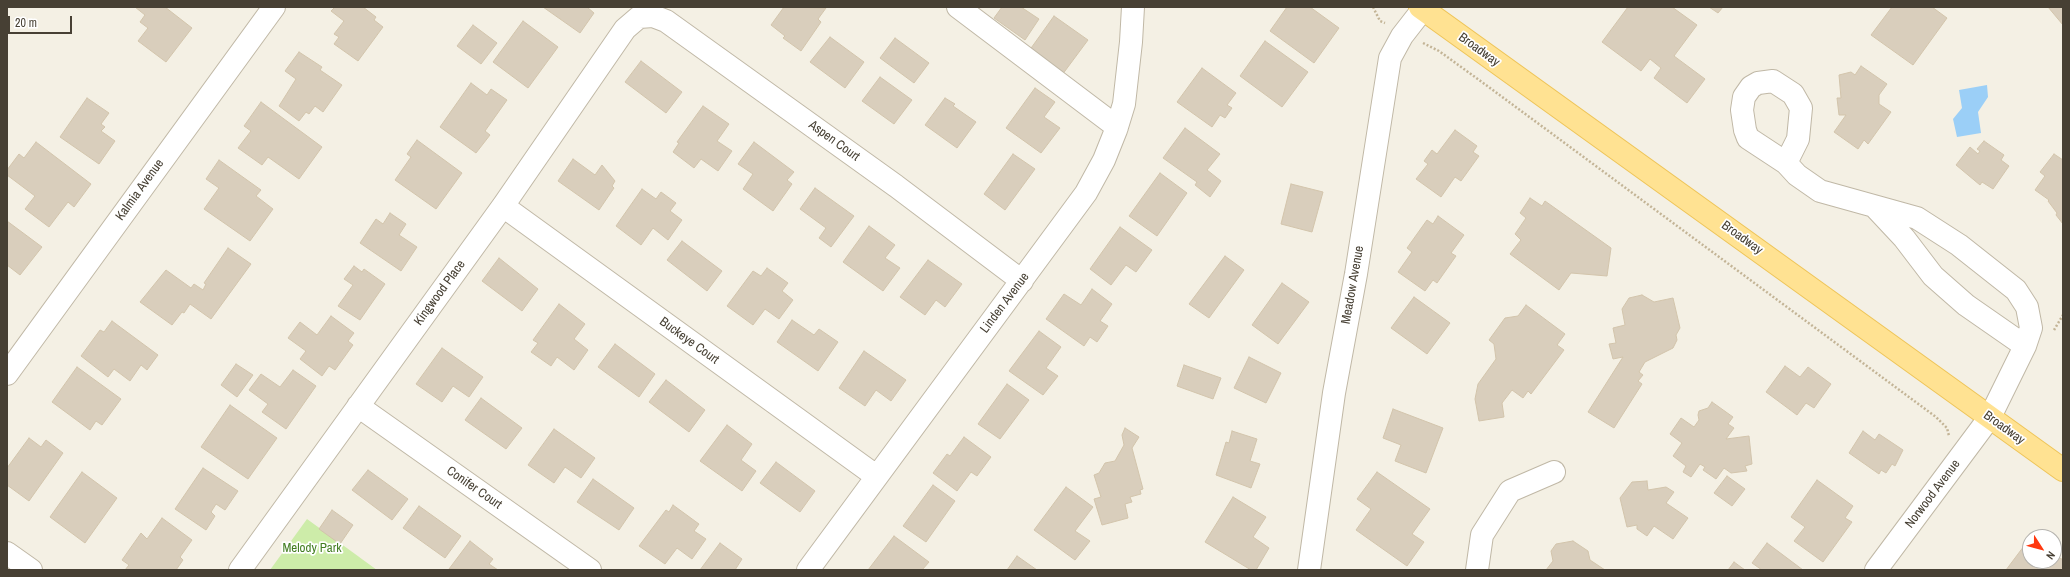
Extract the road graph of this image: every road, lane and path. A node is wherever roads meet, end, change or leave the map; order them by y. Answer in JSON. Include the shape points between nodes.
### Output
{"nodes":[{"id":1,"x":274,"y":7,"type":"edge"},
{"id":2,"x":958,"y":7,"type":"edge"},
{"id":3,"x":1133,"y":7,"type":"edge"},
{"id":4,"x":1373,"y":7,"type":"edge"},
{"id":5,"x":1421,"y":8,"type":"edge"},
{"id":6,"x":666,"y":13,"type":"edge"},
{"id":7,"x":639,"y":17,"type":"joint"},
{"id":8,"x":1404,"y":33,"type":"junction"},
{"id":9,"x":1117,"y":127,"type":"junction"},
{"id":10,"x":1786,"y":163,"type":"dead end"},
{"id":11,"x":503,"y":206,"type":"junction"},
{"id":12,"x":1875,"y":207,"type":"junction"},
{"id":13,"x":1022,"y":281,"type":"junction"},
{"id":14,"x":2025,"y":346,"type":"junction"},
{"id":15,"x":7,"y":374,"type":"edge"},
{"id":16,"x":358,"y":406,"type":"junction"},
{"id":17,"x":1990,"y":417,"type":"junction"},
{"id":18,"x":1950,"y":441,"type":"dead end"},
{"id":19,"x":2063,"y":470,"type":"edge"},
{"id":20,"x":1554,"y":472,"type":"dead end"},
{"id":21,"x":876,"y":476,"type":"junction"},
{"id":22,"x":7,"y":553,"type":"edge"},
{"id":23,"x":31,"y":570,"type":"edge"},
{"id":24,"x":240,"y":570,"type":"edge"},
{"id":25,"x":590,"y":570,"type":"edge"},
{"id":26,"x":808,"y":570,"type":"edge"},
{"id":27,"x":1309,"y":570,"type":"edge"},
{"id":28,"x":1477,"y":570,"type":"edge"},
{"id":29,"x":1876,"y":570,"type":"edge"}],
"edges":[{"from":1,"to":15,"type":"street","name":"Kalmia Avenue"},
{"from":2,"to":9,"type":"street"},
{"from":3,"to":9,"type":"street","name":"Linden Avenue","via":[[1128,75],[1124,104]]},
{"from":4,"to":8,"type":"path","via":[[1380,21]]},
{"from":5,"to":8,"type":"street","name":"Meadow Avenue"},
{"from":5,"to":17,"type":"main road","name":"Broadway"},
{"from":6,"to":7,"type":"street","name":"Aspen Court"},
{"from":6,"to":13,"type":"street","name":"Aspen Court"},
{"from":7,"to":11,"type":"street","name":"Kingwood Place","via":[[625,29]]},
{"from":8,"to":18,"type":"path","via":[[1439,51],[1493,89],[1929,413],[1947,428]]},
{"from":8,"to":27,"type":"street","name":"Meadow Avenue","via":[[1390,58],[1334,393]]},
{"from":9,"to":13,"type":"street","name":"Linden Avenue","via":[[1104,160],[1086,193]]},
{"from":10,"to":12,"type":"street","name":"Norwood Avenue","via":[[1797,175],[1820,191]]},
{"from":11,"to":16,"type":"street","name":"Kingwood Place"},
{"from":11,"to":21,"type":"street","name":"Buckeye Court"},
{"from":12,"to":14,"type":"street","via":[[1904,238],[1932,276],[1966,305]]},
{"from":12,"to":14,"type":"street","name":"Norwood Avenue","via":[[1917,218],[1960,245],[2016,290],[2027,308],[2031,328]]},
{"from":13,"to":21,"type":"street","name":"Linden Avenue"},
{"from":14,"to":17,"type":"street","name":"Norwood Avenue"},
{"from":16,"to":24,"type":"street","name":"Kingwood Place"},
{"from":16,"to":25,"type":"street","name":"Conifer Court"},
{"from":17,"to":19,"type":"main road","name":"Broadway"},
{"from":17,"to":29,"type":"street","name":"Norwood Avenue"},
{"from":20,"to":28,"type":"street","via":[[1510,491],[1482,535]]},
{"from":21,"to":26,"type":"street","name":"Linden Avenue"},
{"from":22,"to":23,"type":"street"}]}
